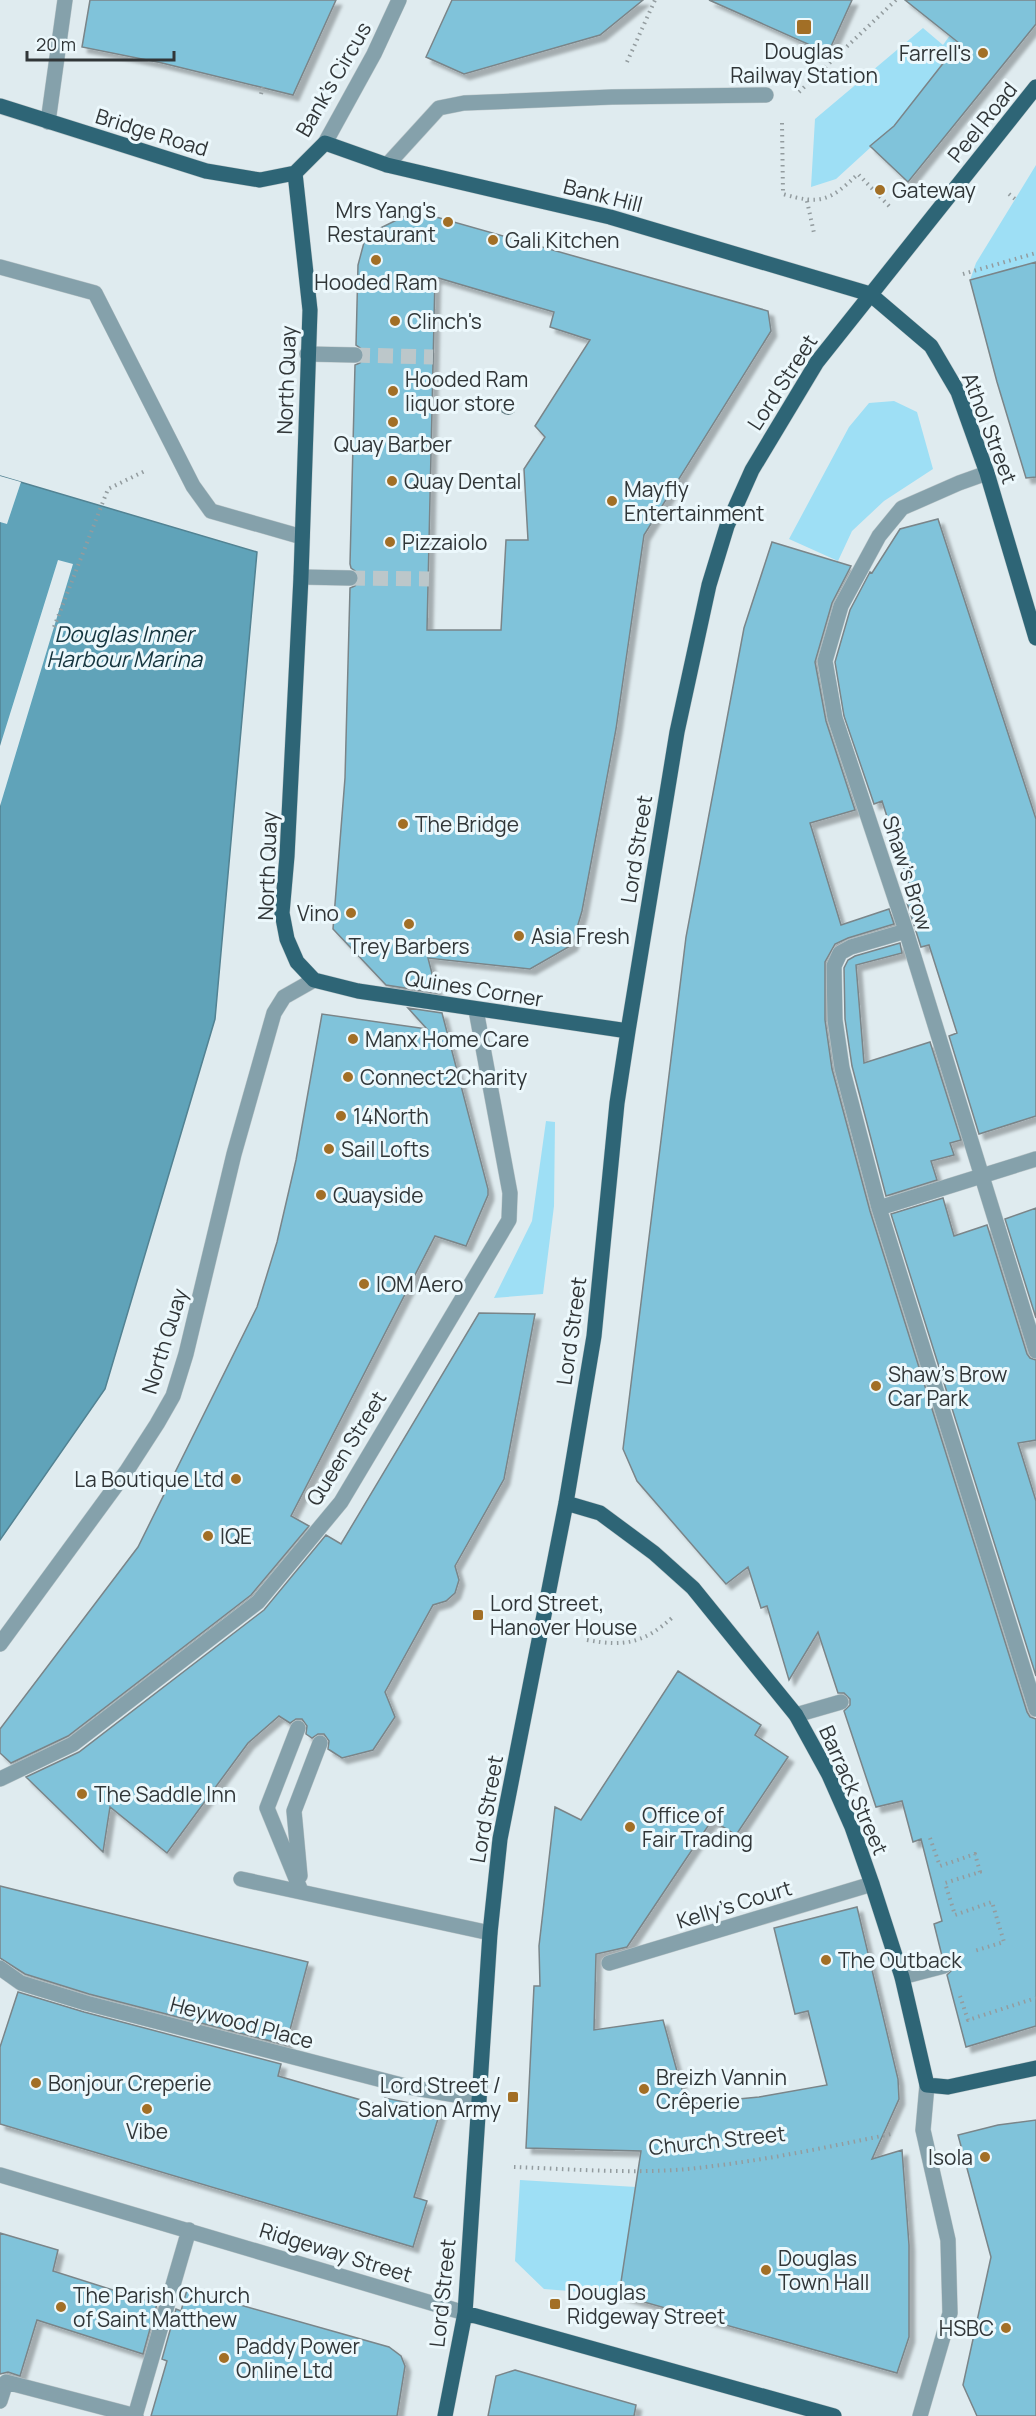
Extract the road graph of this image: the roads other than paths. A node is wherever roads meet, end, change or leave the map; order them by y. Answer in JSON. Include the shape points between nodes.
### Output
{"nodes":[{"id":1,"x":64,"y":0,"type":"edge"},
{"id":2,"x":399,"y":0,"type":"edge"},
{"id":3,"x":1036,"y":89,"type":"edge"},
{"id":4,"x":774,"y":95,"type":"road end"},
{"id":5,"x":0,"y":106,"type":"edge"},
{"id":6,"x":48,"y":122,"type":"junction"},
{"id":7,"x":325,"y":143,"type":"junction"},
{"id":8,"x":387,"y":165,"type":"junction"},
{"id":9,"x":295,"y":173,"type":"junction"},
{"id":10,"x":0,"y":267,"type":"edge"},
{"id":11,"x":870,"y":294,"type":"junction"},
{"id":12,"x":307,"y":354,"type":"junction"},
{"id":13,"x":355,"y":355,"type":"tunnel mouth"},
{"id":14,"x":987,"y":474,"type":"junction"},
{"id":15,"x":302,"y":537,"type":"junction"},
{"id":16,"x":301,"y":577,"type":"junction"},
{"id":17,"x":350,"y":578,"type":"tunnel mouth"},
{"id":18,"x":1036,"y":638,"type":"edge"},
{"id":19,"x":906,"y":931,"type":"junction"},
{"id":20,"x":314,"y":980,"type":"junction"},
{"id":21,"x":476,"y":1010,"type":"junction"},
{"id":22,"x":628,"y":1031,"type":"junction"},
{"id":23,"x":1036,"y":1159,"type":"edge"},
{"id":24,"x":982,"y":1176,"type":"junction"},
{"id":25,"x":879,"y":1208,"type":"junction"},
{"id":26,"x":1036,"y":1351,"type":"edge"},
{"id":27,"x":566,"y":1503,"type":"junction"},
{"id":28,"x":0,"y":1644,"type":"edge"},
{"id":29,"x":841,"y":1702,"type":"dead end"},
{"id":30,"x":1036,"y":1709,"type":"edge"},
{"id":31,"x":796,"y":1715,"type":"junction"},
{"id":32,"x":298,"y":1728,"type":"dead end"},
{"id":33,"x":320,"y":1743,"type":"dead end"},
{"id":34,"x":0,"y":1779,"type":"edge"},
{"id":35,"x":241,"y":1879,"type":"dead end"},
{"id":36,"x":872,"y":1884,"type":"junction"},
{"id":37,"x":301,"y":1891,"type":"junction"},
{"id":38,"x":490,"y":1933,"type":"junction"},
{"id":39,"x":609,"y":1963,"type":"dead end"},
{"id":40,"x":944,"y":1966,"type":"dead end"},
{"id":41,"x":0,"y":1968,"type":"edge"},
{"id":42,"x":902,"y":1977,"type":"junction"},
{"id":43,"x":1036,"y":2068,"type":"edge"},
{"id":44,"x":927,"y":2085,"type":"junction"},
{"id":45,"x":479,"y":2099,"type":"junction"},
{"id":46,"x":0,"y":2175,"type":"edge"},
{"id":47,"x":189,"y":2230,"type":"junction"},
{"id":48,"x":465,"y":2313,"type":"junction"},
{"id":49,"x":0,"y":2401,"type":"edge"},
{"id":50,"x":135,"y":2416,"type":"edge"},
{"id":51,"x":445,"y":2416,"type":"edge"},
{"id":52,"x":834,"y":2416,"type":"edge"},
{"id":53,"x":920,"y":2416,"type":"edge"}],
"edges":[{"from":1,"to":6,"type":"street"},
{"from":2,"to":7,"type":"street","name":"Bank's Circus"},
{"from":3,"to":11,"type":"main road","name":"Peel Road"},
{"from":4,"to":8,"type":"street","via":[[464,103],[439,108]]},
{"from":5,"to":6,"type":"main road","name":"Bridge Road"},
{"from":6,"to":9,"type":"main road","name":"Bridge Road","via":[[206,171],[260,180]]},
{"from":7,"to":8,"type":"main road","name":"Bank Hill"},
{"from":7,"to":9,"type":"main road","name":"Bank's Circus"},
{"from":8,"to":11,"type":"main road","name":"Bank Hill","via":[[610,217]]},
{"from":9,"to":12,"type":"main road","name":"North Quay","via":[[310,310]]},
{"from":10,"to":15,"type":"street","via":[[95,293],[177,456],[211,511]]},
{"from":11,"to":14,"type":"main road","name":"Athol Street","via":[[931,346],[958,392]]},
{"from":11,"to":22,"type":"main road","name":"Lord Street","via":[[807,378],[752,470],[727,526],[709,585],[677,732]]},
{"from":12,"to":13,"type":"street"},
{"from":12,"to":15,"type":"main road","name":"North Quay"},
{"from":14,"to":18,"type":"main road","name":"Athol Street"},
{"from":14,"to":19,"type":"street","name":"Shaw's Brow","via":[[902,508],[879,536],[841,606],[825,661],[835,718]]},
{"from":15,"to":16,"type":"main road","name":"North Quay"},
{"from":16,"to":17,"type":"street"},
{"from":16,"to":20,"type":"main road","name":"North Quay","via":[[282,913],[297,962]]},
{"from":19,"to":24,"type":"street","name":"Shaw's Brow"},
{"from":19,"to":25,"type":"street","via":[[851,947],[840,953],[834,966],[835,1020],[842,1068]]},
{"from":20,"to":21,"type":"main road","name":"Quines Corner"},
{"from":20,"to":28,"type":"street","name":"North Quay","via":[[284,997],[274,1013],[172,1396],[126,1472]]},
{"from":21,"to":22,"type":"main road","name":"Quines Corner"},
{"from":21,"to":34,"type":"street","name":"Queen Street","via":[[510,1193],[509,1220],[341,1502],[258,1602],[73,1744]]},
{"from":22,"to":27,"type":"main road","name":"Lord Street","via":[[594,1336]]},
{"from":23,"to":24,"type":"street"},
{"from":24,"to":25,"type":"street"},
{"from":24,"to":26,"type":"street","name":"Shaw's Brow"},
{"from":25,"to":30,"type":"street"},
{"from":27,"to":31,"type":"main road","name":"Barrack Street","via":[[600,1514],[654,1553],[693,1588]]},
{"from":27,"to":38,"type":"main road","name":"Lord Street","via":[[500,1839]]},
{"from":29,"to":31,"type":"street"},
{"from":31,"to":36,"type":"main road","name":"Barrack Street","via":[[829,1775]]},
{"from":32,"to":37,"type":"street","via":[[267,1808]]},
{"from":33,"to":37,"type":"street","via":[[294,1811]]},
{"from":35,"to":37,"type":"street"},
{"from":36,"to":39,"type":"street","name":"Kelly's Court"},
{"from":36,"to":42,"type":"main road","name":"Barrack Street"},
{"from":37,"to":38,"type":"street"},
{"from":38,"to":45,"type":"main road","name":"Lord Street"},
{"from":40,"to":42,"type":"street"},
{"from":41,"to":45,"type":"street","name":"Heywood Place","via":[[21,1983],[86,2003],[409,2087]]},
{"from":42,"to":44,"type":"main road","name":"Barrack Street"},
{"from":43,"to":44,"type":"main road","via":[[948,2087]]},
{"from":44,"to":53,"type":"street","via":[[923,2130],[948,2240],[950,2313]]},
{"from":45,"to":48,"type":"main road","name":"Lord Street"},
{"from":46,"to":47,"type":"street","name":"Ridgeway Street"},
{"from":47,"to":48,"type":"street","name":"Ridgeway Street"},
{"from":47,"to":50,"type":"street"},
{"from":48,"to":51,"type":"main road","name":"Lord Street"},
{"from":48,"to":52,"type":"main road","name":"Ridgeway Street"},
{"from":49,"to":50,"type":"street","via":[[6,2382]]}]}
